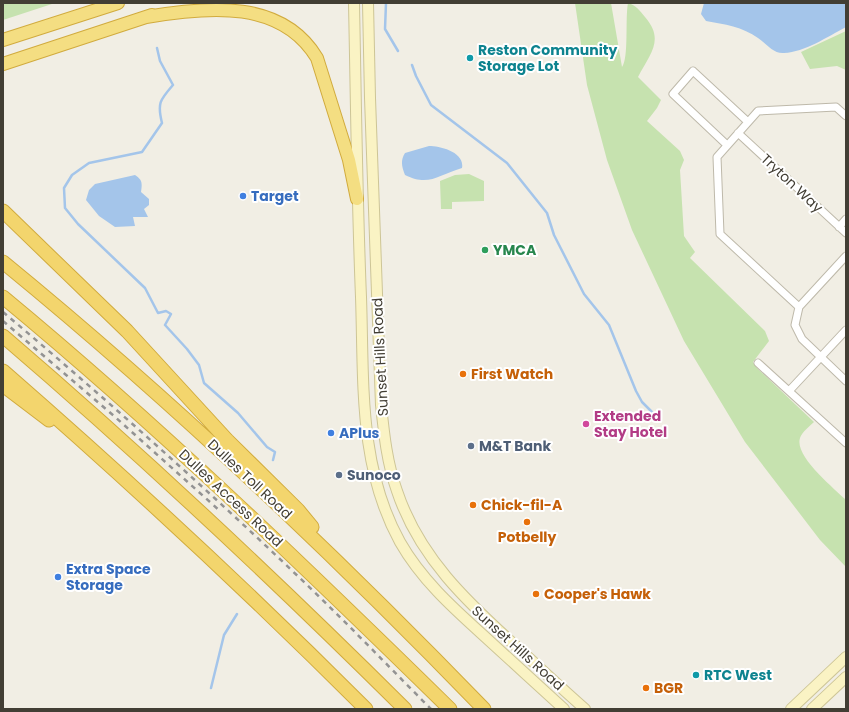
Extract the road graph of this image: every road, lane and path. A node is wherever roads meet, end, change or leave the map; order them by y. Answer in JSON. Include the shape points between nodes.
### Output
{"nodes":[{"id":1,"x":94,"y":3,"type":"edge"},
{"id":2,"x":118,"y":3,"type":"edge"},
{"id":3,"x":189,"y":3,"type":"edge"},
{"id":4,"x":354,"y":3,"type":"edge"},
{"id":5,"x":368,"y":3,"type":"edge"},
{"id":6,"x":146,"y":17,"type":"junction"},
{"id":7,"x":53,"y":24,"type":"junction"},
{"id":8,"x":3,"y":40,"type":"edge"},
{"id":9,"x":3,"y":64,"type":"edge"},
{"id":10,"x":846,"y":116,"type":"edge"},
{"id":11,"x":748,"y":122,"type":"junction"},
{"id":12,"x":738,"y":133,"type":"junction"},
{"id":13,"x":727,"y":145,"type":"junction"},
{"id":14,"x":357,"y":199,"type":"junction"},
{"id":15,"x":3,"y":211,"type":"edge"},
{"id":16,"x":846,"y":220,"type":"edge"},
{"id":17,"x":839,"y":227,"type":"junction"},
{"id":18,"x":846,"y":233,"type":"edge"},
{"id":19,"x":846,"y":256,"type":"edge"},
{"id":20,"x":3,"y":262,"type":"edge"},
{"id":21,"x":3,"y":297,"type":"edge"},
{"id":22,"x":799,"y":307,"type":"junction"},
{"id":23,"x":846,"y":330,"type":"edge"},
{"id":24,"x":3,"y":336,"type":"edge"},
{"id":25,"x":821,"y":358,"type":"junction"},
{"id":26,"x":758,"y":363,"type":"dead end"},
{"id":27,"x":3,"y":371,"type":"edge"},
{"id":28,"x":846,"y":381,"type":"edge"},
{"id":29,"x":3,"y":385,"type":"edge"},
{"id":30,"x":789,"y":391,"type":"junction"},
{"id":31,"x":846,"y":443,"type":"edge"},
{"id":32,"x":101,"y":457,"type":"junction"},
{"id":33,"x":337,"y":561,"type":"junction"},
{"id":34,"x":846,"y":657,"type":"edge"},
{"id":35,"x":846,"y":677,"type":"edge"},
{"id":36,"x":366,"y":709,"type":"edge"},
{"id":37,"x":405,"y":709,"type":"edge"},
{"id":38,"x":450,"y":709,"type":"edge"},
{"id":39,"x":484,"y":709,"type":"edge"},
{"id":40,"x":564,"y":709,"type":"edge"},
{"id":41,"x":585,"y":709,"type":"edge"},
{"id":42,"x":790,"y":709,"type":"edge"},
{"id":43,"x":814,"y":709,"type":"edge"}],
"edges":[{"from":1,"to":7,"type":"highway"},
{"from":2,"to":7,"type":"highway"},
{"from":3,"to":6,"type":"highway"},
{"from":4,"to":14,"type":"main road","name":"Sunset Hills Road"},
{"from":5,"to":41,"type":"main road","name":"Sunset Hills Road","via":[[381,404],[386,450],[397,492],[418,537],[449,581],[475,609]]},
{"from":6,"to":9,"type":"highway"},
{"from":6,"to":14,"type":"highway","via":[[212,5],[241,3],[271,11],[292,24],[309,43],[317,58],[349,160]]},
{"from":7,"to":8,"type":"highway"},
{"from":10,"to":11,"type":"street","via":[[836,107],[758,111]]},
{"from":11,"to":12,"type":"street"},
{"from":11,"to":13,"type":"street","via":[[693,71],[673,94]]},
{"from":12,"to":13,"type":"street"},
{"from":12,"to":17,"type":"street","name":"Tryton Way"},
{"from":13,"to":22,"type":"street","via":[[717,157],[720,234]]},
{"from":14,"to":40,"type":"main road","name":"Sunset Hills Road","via":[[365,419],[371,466],[386,512],[412,560],[440,594]]},
{"from":15,"to":33,"type":"highway","via":[[127,332],[226,440],[298,510]]},
{"from":16,"to":17,"type":"street"},
{"from":17,"to":18,"type":"street","name":"Tryton Way"},
{"from":19,"to":22,"type":"street"},
{"from":20,"to":33,"type":"highway","name":"Dulles Toll Road","via":[[147,384]]},
{"from":21,"to":38,"type":"highway","name":"Dulles Access Road","via":[[99,379],[257,522]]},
{"from":22,"to":25,"type":"street","via":[[795,325],[802,339]]},
{"from":23,"to":25,"type":"street"},
{"from":24,"to":37,"type":"highway","via":[[209,519]]},
{"from":25,"to":28,"type":"street"},
{"from":25,"to":30,"type":"street"},
{"from":26,"to":30,"type":"street"},
{"from":27,"to":32,"type":"highway"},
{"from":29,"to":32,"type":"highway"},
{"from":30,"to":31,"type":"street"},
{"from":32,"to":36,"type":"highway","via":[[268,613]]},
{"from":33,"to":39,"type":"highway","name":"Dulles Toll Road"},
{"from":34,"to":42,"type":"main road"},
{"from":35,"to":43,"type":"main road"}]}
